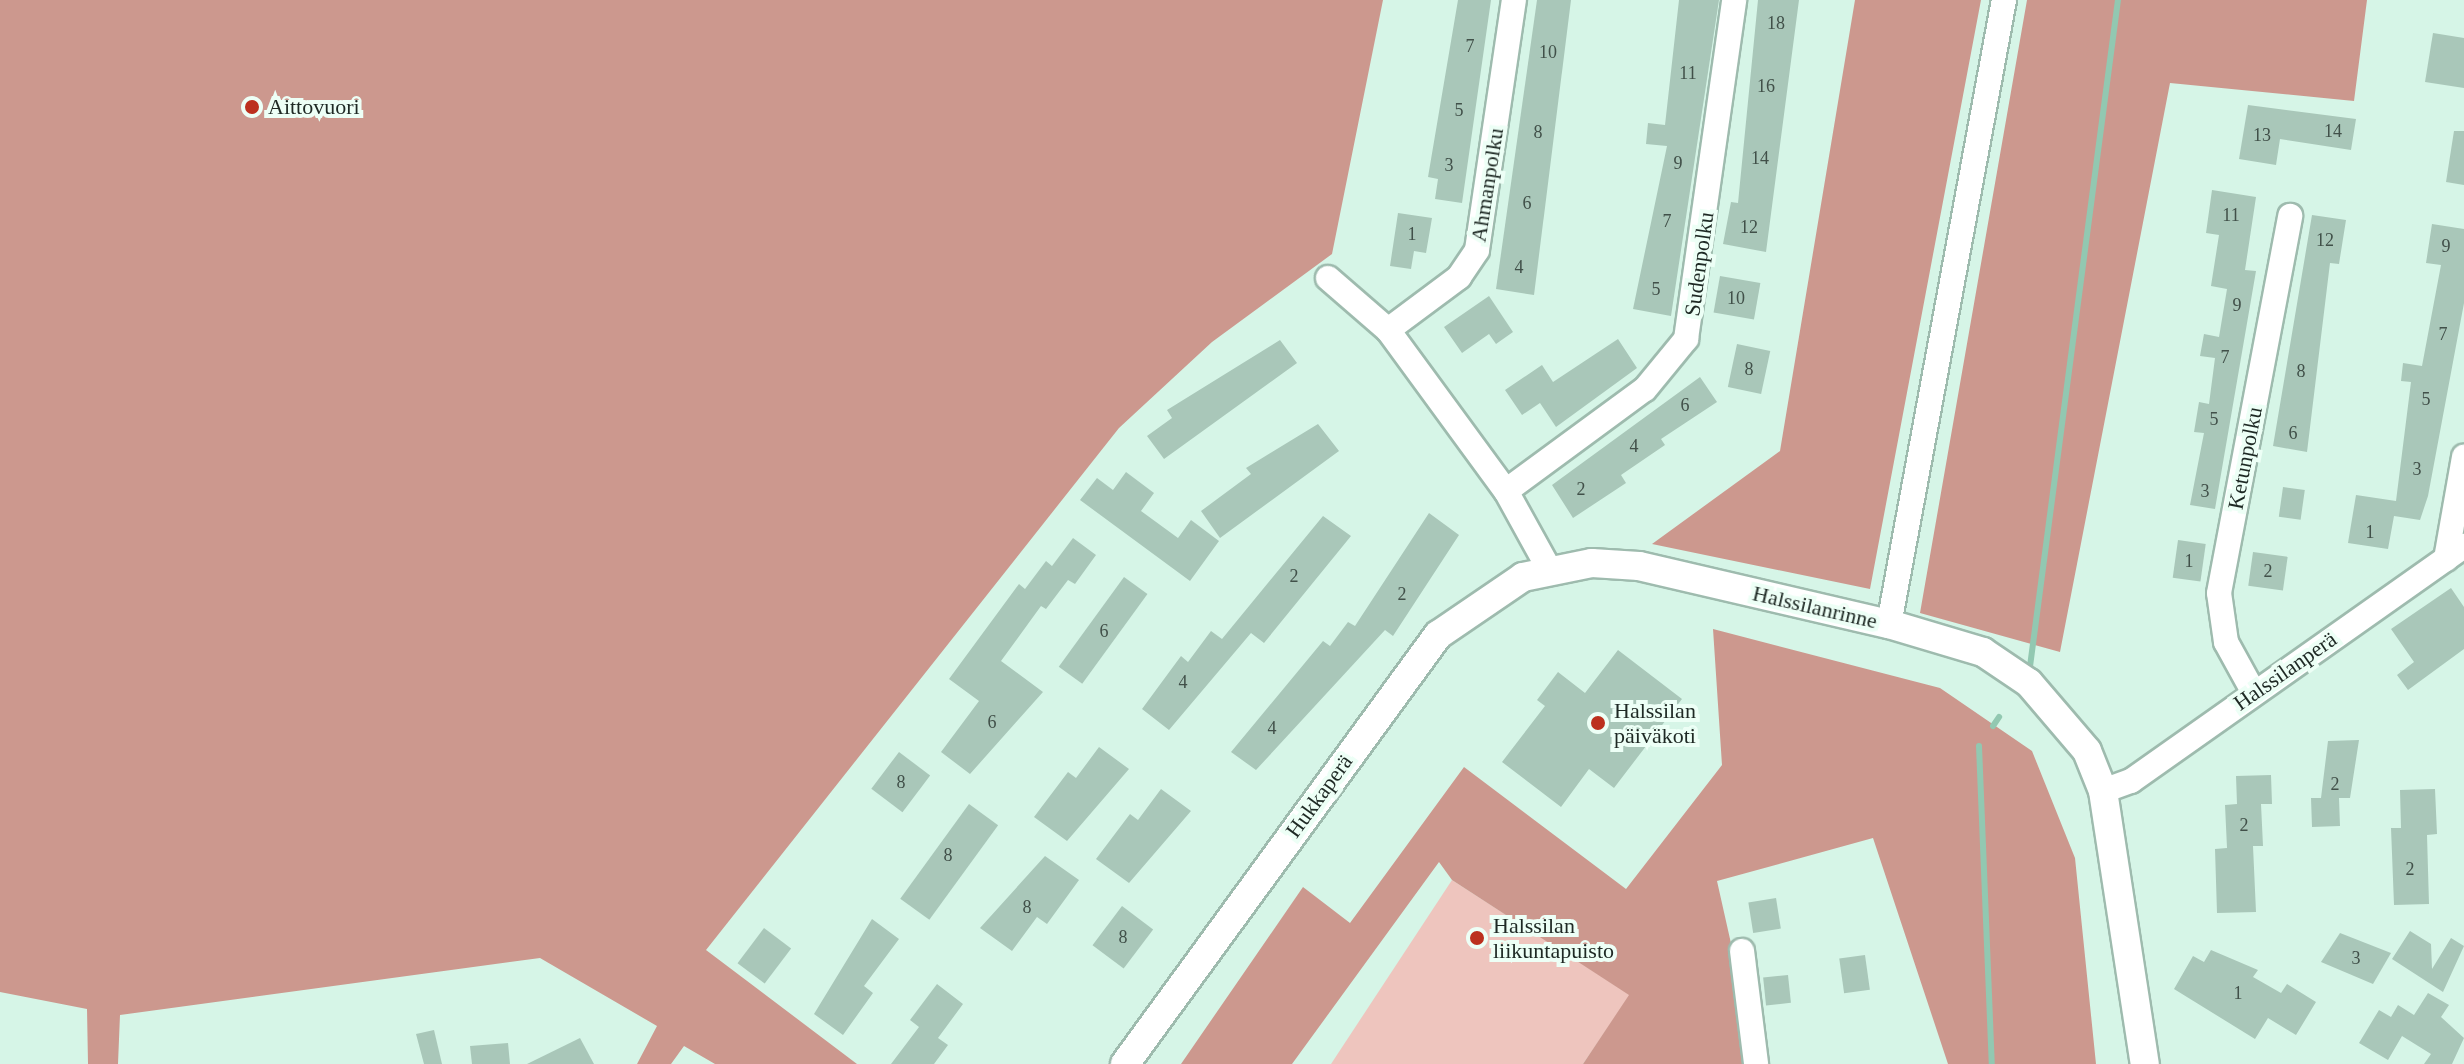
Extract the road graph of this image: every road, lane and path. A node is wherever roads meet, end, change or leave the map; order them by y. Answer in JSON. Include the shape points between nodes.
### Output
{"nodes":[{"id":1,"x":1514,"y":0,"type":"edge"},
{"id":2,"x":1734,"y":0,"type":"edge"},
{"id":3,"x":2004,"y":0,"type":"edge"},
{"id":4,"x":2290,"y":216,"type":"dead end"},
{"id":5,"x":1328,"y":278,"type":"dead end"},
{"id":6,"x":1388,"y":330,"type":"junction"},
{"id":7,"x":2464,"y":457,"type":"edge"},
{"id":8,"x":1506,"y":491,"type":"junction"},
{"id":9,"x":2455,"y":552,"type":"edge"},
{"id":10,"x":1548,"y":567,"type":"junction"},
{"id":11,"x":1889,"y":624,"type":"junction"},
{"id":12,"x":2254,"y":693,"type":"junction"},
{"id":13,"x":2103,"y":791,"type":"junction"},
{"id":14,"x":1742,"y":951,"type":"dead end"},
{"id":15,"x":1125,"y":1064,"type":"edge"},
{"id":16,"x":1756,"y":1064,"type":"edge"},
{"id":17,"x":2145,"y":1064,"type":"edge"}],
"edges":[{"from":1,"to":6,"type":"street","name":"Ahmanpolku","via":[[1477,250],[1459,277]]},
{"from":2,"to":8,"type":"street","name":"Sudenpolku","via":[[1686,339],[1645,389]]},
{"from":3,"to":11,"type":"street"},
{"from":4,"to":12,"type":"street","name":"Ketunpolku","via":[[2219,593],[2226,642]]},
{"from":5,"to":6,"type":"street"},
{"from":6,"to":8,"type":"street"},
{"from":7,"to":9,"type":"street"},
{"from":8,"to":10,"type":"street","via":[[1541,544]]},
{"from":9,"to":12,"type":"street","name":"Halssilanperä"},
{"from":10,"to":11,"type":"street","name":"Halssilanrinne","via":[[1639,566]]},
{"from":10,"to":15,"type":"street","name":"Hukkaperä","via":[[1484,599],[1438,635]]},
{"from":11,"to":13,"type":"street","name":"Halssilanrinne","via":[[1983,652],[2029,683],[2087,751]]},
{"from":12,"to":13,"type":"street","name":"Halssilanperä","via":[[2131,781]]},
{"from":13,"to":17,"type":"street","name":"Halssilanrinne"},
{"from":14,"to":16,"type":"street"}]}
